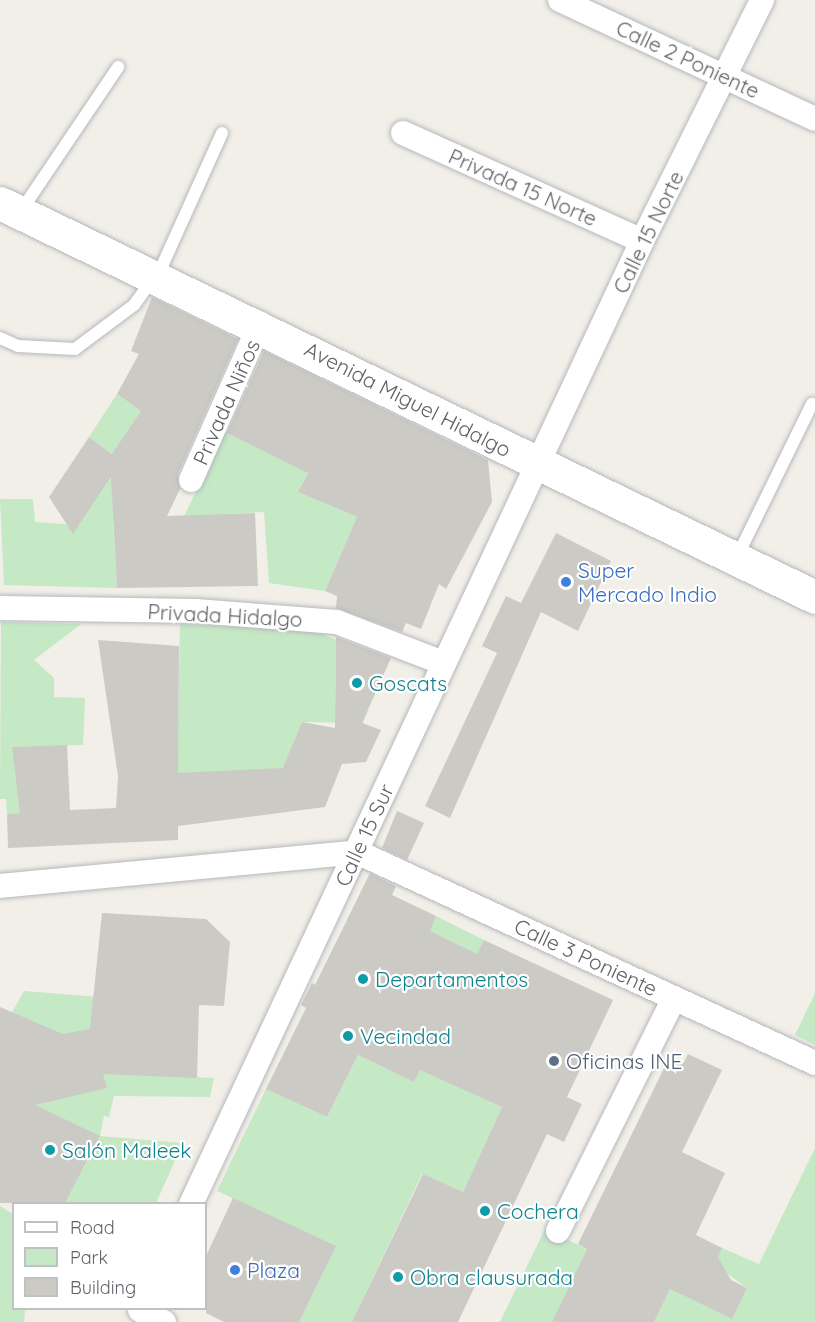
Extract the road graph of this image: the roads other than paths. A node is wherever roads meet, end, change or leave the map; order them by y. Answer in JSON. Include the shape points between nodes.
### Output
{"nodes":[{"id":1,"x":560,"y":0,"type":"edge"},
{"id":2,"x":762,"y":0,"type":"edge"},
{"id":3,"x":118,"y":66,"type":"dead end"},
{"id":4,"x":726,"y":76,"type":"junction"},
{"id":5,"x":815,"y":119,"type":"edge"},
{"id":6,"x":222,"y":133,"type":"dead end"},
{"id":7,"x":403,"y":134,"type":"dead end"},
{"id":8,"x":10,"y":207,"type":"edge"},
{"id":9,"x":642,"y":241,"type":"junction"},
{"id":10,"x":157,"y":276,"type":"junction"},
{"id":11,"x":260,"y":324,"type":"junction"},
{"id":12,"x":0,"y":338,"type":"edge"},
{"id":13,"x":812,"y":404,"type":"dead end"},
{"id":14,"x":538,"y":466,"type":"junction"},
{"id":15,"x":191,"y":480,"type":"dead end"},
{"id":16,"x":735,"y":560,"type":"junction"},
{"id":17,"x":815,"y":597,"type":"edge"},
{"id":18,"x":0,"y":608,"type":"edge"},
{"id":19,"x":443,"y":663,"type":"junction"},
{"id":20,"x":357,"y":852,"type":"junction"},
{"id":21,"x":0,"y":886,"type":"edge"},
{"id":22,"x":674,"y":998,"type":"junction"},
{"id":23,"x":815,"y":1063,"type":"edge"},
{"id":24,"x":191,"y":1202,"type":"edge"},
{"id":25,"x":558,"y":1231,"type":"dead end"},
{"id":26,"x":139,"y":1314,"type":"edge"},
{"id":27,"x":164,"y":1322,"type":"edge"}],
"edges":[{"from":1,"to":4,"type":"street","name":"Calle 2 Poniente"},
{"from":2,"to":4,"type":"street","name":"Calle 15 Norte"},
{"from":3,"to":8,"type":"lane"},
{"from":4,"to":5,"type":"street","name":"Calle 2 Poniente"},
{"from":4,"to":9,"type":"street","name":"Calle 15 Norte"},
{"from":6,"to":10,"type":"lane"},
{"from":7,"to":9,"type":"street","name":"Privada 15 Norte"},
{"from":8,"to":10,"type":"street","name":"Avenida Miguel Hidalgo"},
{"from":9,"to":14,"type":"street","name":"Calle 15 Norte"},
{"from":10,"to":11,"type":"street","name":"Avenida Miguel Hidalgo"},
{"from":10,"to":12,"type":"lane","via":[[134,305],[75,349],[18,346]]},
{"from":11,"to":14,"type":"street","name":"Avenida Miguel Hidalgo"},
{"from":11,"to":15,"type":"street","name":"Privada Niños"},
{"from":13,"to":16,"type":"lane"},
{"from":14,"to":16,"type":"street","name":"Avenida Miguel Hidalgo"},
{"from":14,"to":19,"type":"street","name":"Calle 15 Sur"},
{"from":16,"to":17,"type":"street","name":"Avenida Miguel Hidalgo"},
{"from":18,"to":19,"type":"street","name":"Privada Hidalgo","via":[[196,612],[337,622]]},
{"from":19,"to":20,"type":"street","name":"Calle 15 Sur"},
{"from":20,"to":21,"type":"street"},
{"from":20,"to":22,"type":"street","name":"Calle 3 Poniente"},
{"from":20,"to":24,"type":"street","name":"Calle 15 Sur"},
{"from":22,"to":23,"type":"street","name":"Calle 3 Poniente"},
{"from":22,"to":25,"type":"street"},
{"from":26,"to":27,"type":"street"}]}
